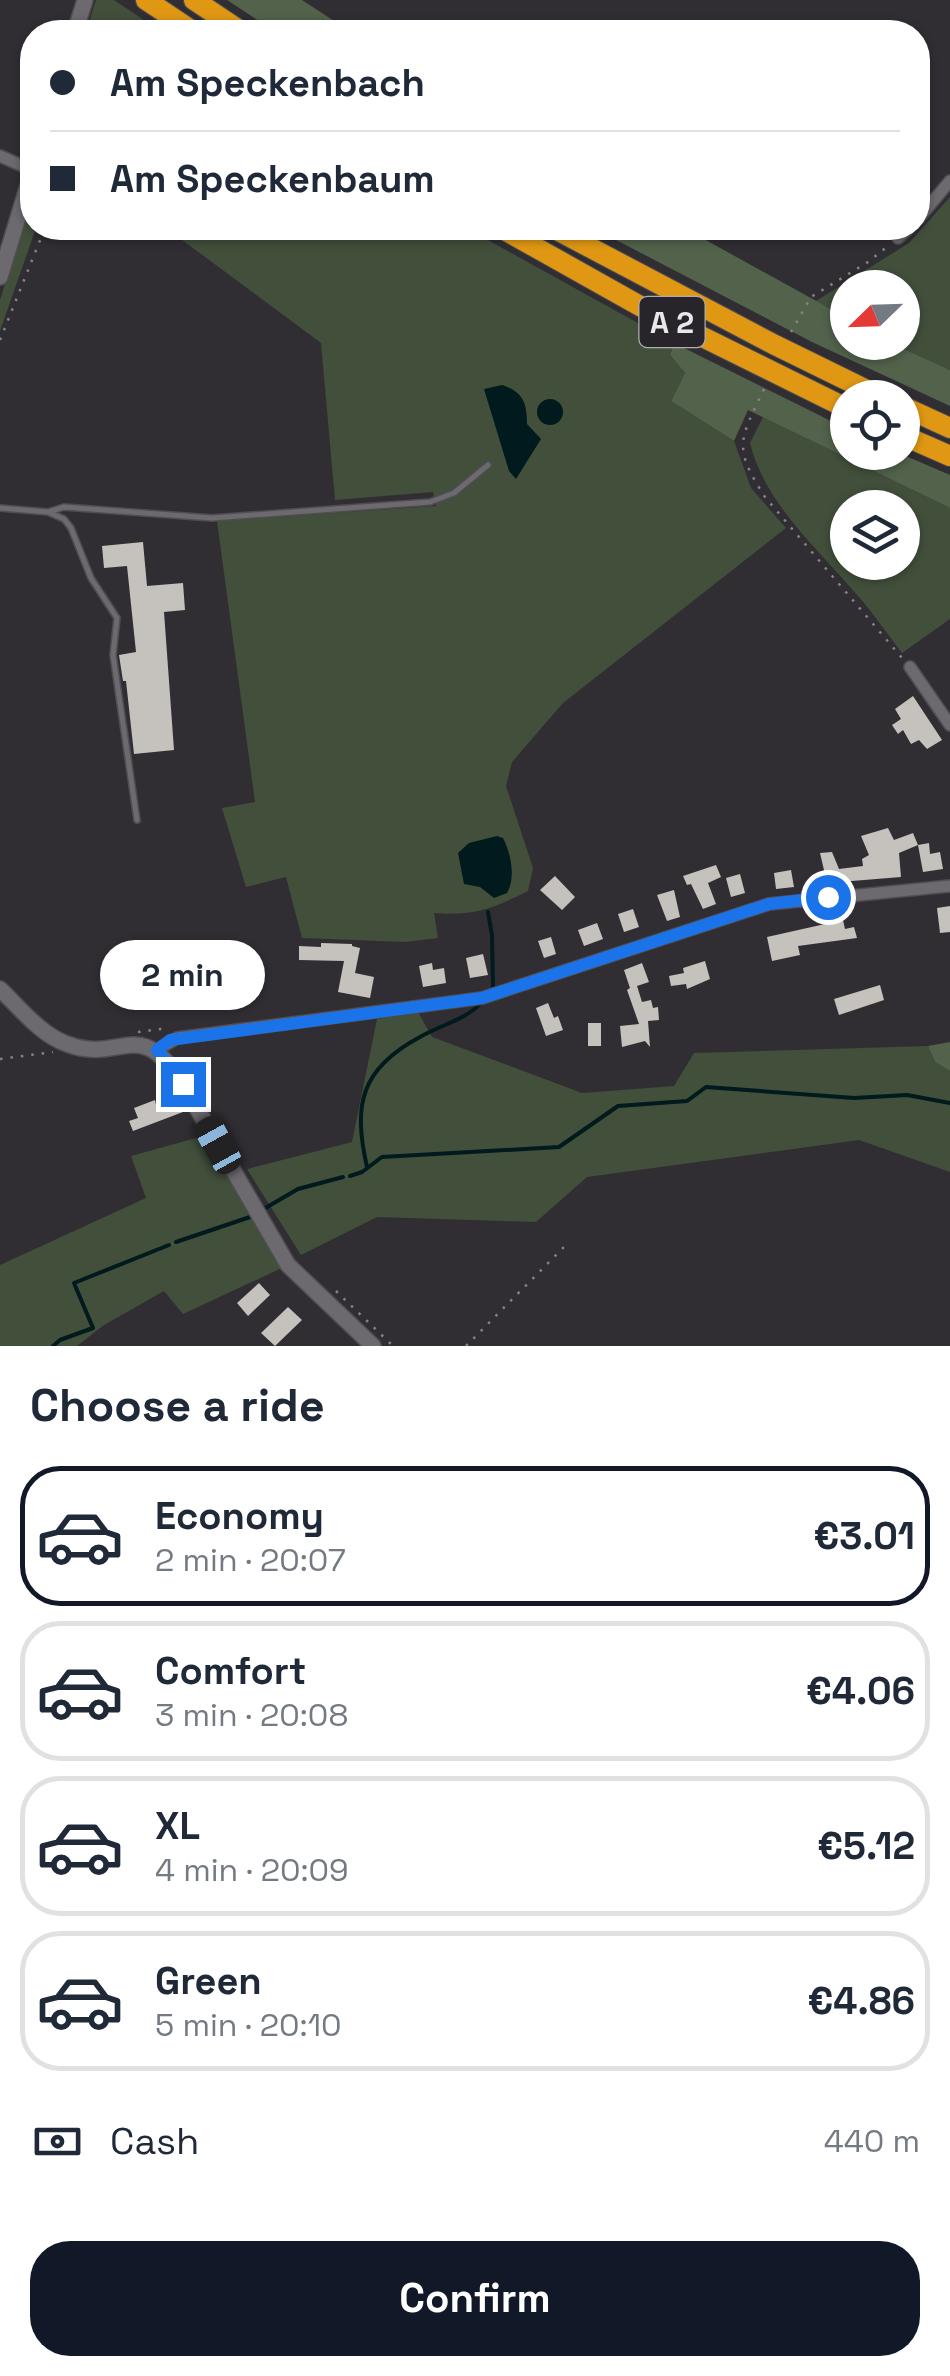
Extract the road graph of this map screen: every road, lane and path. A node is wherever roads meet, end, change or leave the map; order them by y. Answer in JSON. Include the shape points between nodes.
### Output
{"nodes":[{"id":1,"x":146,"y":0,"type":"edge"},
{"id":2,"x":194,"y":0,"type":"edge"},
{"id":3,"x":176,"y":20,"type":"edge"},
{"id":4,"x":224,"y":20,"type":"edge"},
{"id":5,"x":950,"y":182,"type":"edge"},
{"id":6,"x":930,"y":206,"type":"edge"},
{"id":7,"x":20,"y":211,"type":"edge"},
{"id":8,"x":40,"y":240,"type":"edge"},
{"id":9,"x":523,"y":240,"type":"edge"},
{"id":10,"x":576,"y":240,"type":"edge"},
{"id":11,"x":891,"y":240,"type":"edge"},
{"id":12,"x":0,"y":277,"type":"edge"},
{"id":13,"x":790,"y":332,"type":"dead end"},
{"id":14,"x":0,"y":340,"type":"edge"},
{"id":15,"x":847,"y":380,"type":"edge"},
{"id":16,"x":764,"y":389,"type":"dead end"},
{"id":17,"x":830,"y":400,"type":"edge"},
{"id":18,"x":920,"y":414,"type":"edge"},
{"id":19,"x":950,"y":428,"type":"edge"},
{"id":20,"x":920,"y":443,"type":"edge"},
{"id":21,"x":950,"y":456,"type":"edge"},
{"id":22,"x":488,"y":465,"type":"dead end"},
{"id":23,"x":0,"y":508,"type":"edge"},
{"id":24,"x":48,"y":512,"type":"junction"},
{"id":25,"x":910,"y":667,"type":"joint"},
{"id":26,"x":950,"y":725,"type":"edge"},
{"id":27,"x":137,"y":820,"type":"dead end"},
{"id":28,"x":950,"y":886,"type":"edge"},
{"id":29,"x":0,"y":989,"type":"edge"},
{"id":30,"x":162,"y":1029,"type":"dead end"},
{"id":31,"x":126,"y":1033,"type":"dead end"},
{"id":32,"x":64,"y":1044,"type":"junction"},
{"id":33,"x":157,"y":1050,"type":"junction"},
{"id":34,"x":0,"y":1059,"type":"edge"},
{"id":35,"x":564,"y":1247,"type":"dead end"},
{"id":36,"x":329,"y":1284,"type":"dead end"},
{"id":37,"x":373,"y":1346,"type":"edge"},
{"id":38,"x":393,"y":1346,"type":"edge"},
{"id":39,"x":466,"y":1346,"type":"edge"}],
"edges":[{"from":1,"to":3,"type":"highway"},
{"from":2,"to":4,"type":"highway"},
{"from":5,"to":6,"type":"street"},
{"from":7,"to":12,"type":"main road"},
{"from":8,"to":14,"type":"path"},
{"from":9,"to":17,"type":"highway","number":"A 2"},
{"from":10,"to":15,"type":"highway","number":"A 2"},
{"from":11,"to":13,"type":"path","via":[[811,297]]},
{"from":16,"to":25,"type":"path","via":[[741,449],[751,475]]},
{"from":18,"to":19,"type":"highway"},
{"from":20,"to":21,"type":"highway"},
{"from":22,"to":24,"type":"lane","via":[[454,493],[430,502],[212,518],[64,507]]},
{"from":23,"to":24,"type":"lane"},
{"from":24,"to":27,"type":"lane","via":[[71,528],[116,618],[113,655]]},
{"from":25,"to":26,"type":"street"},
{"from":28,"to":33,"type":"street","via":[[769,904],[482,998],[178,1038]]},
{"from":29,"to":32,"type":"main road"},
{"from":30,"to":31,"type":"path"},
{"from":32,"to":33,"type":"main road"},
{"from":32,"to":34,"type":"path","via":[[50,1053]]},
{"from":33,"to":37,"type":"main road","via":[[286,1262]]},
{"from":35,"to":39,"type":"path"},
{"from":36,"to":38,"type":"path"}]}
